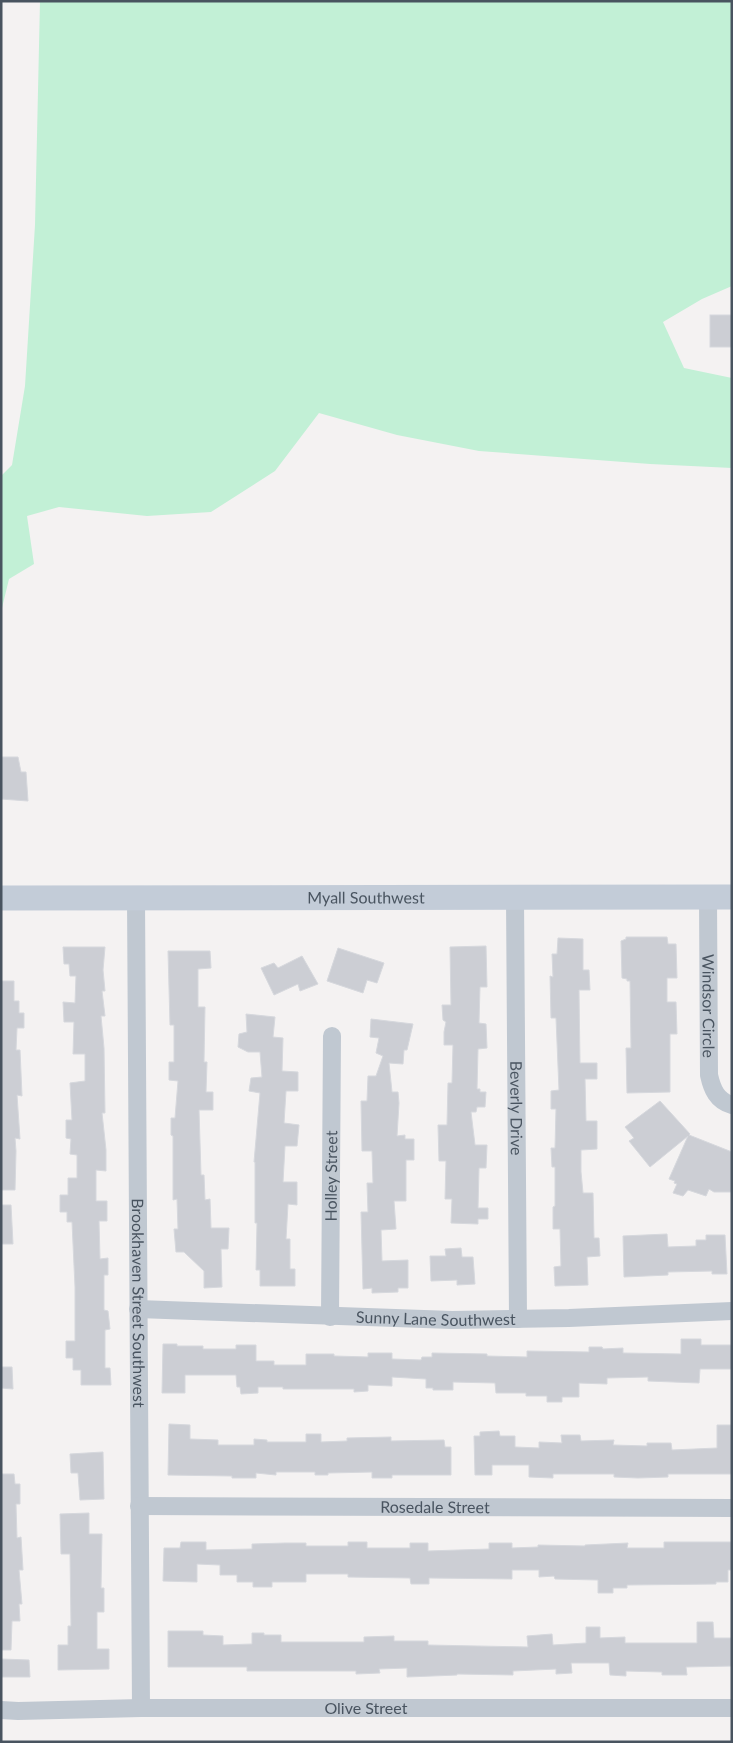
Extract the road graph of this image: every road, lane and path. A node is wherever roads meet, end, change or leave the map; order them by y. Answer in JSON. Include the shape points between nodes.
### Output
{"nodes":[{"id":1,"x":720,"y":897,"type":"edge"},
{"id":2,"x":1,"y":898,"type":"edge"},
{"id":3,"x":136,"y":898,"type":"junction"},
{"id":4,"x":515,"y":898,"type":"junction"},
{"id":5,"x":332,"y":1036,"type":"dead end"},
{"id":6,"x":732,"y":1105,"type":"edge"},
{"id":7,"x":138,"y":1309,"type":"junction"},
{"id":8,"x":732,"y":1311,"type":"edge"},
{"id":9,"x":330,"y":1317,"type":"junction"},
{"id":10,"x":518,"y":1319,"type":"junction"},
{"id":11,"x":139,"y":1506,"type":"junction"},
{"id":12,"x":732,"y":1508,"type":"edge"},
{"id":13,"x":141,"y":1708,"type":"junction"},
{"id":14,"x":732,"y":1708,"type":"edge"},
{"id":15,"x":1,"y":1710,"type":"edge"}],
"edges":[{"from":1,"to":4,"type":"street","name":"Myall Southwest"},
{"from":1,"to":6,"type":"street","name":"Windsor Circle","via":[[709,1075],[714,1093]]},
{"from":2,"to":3,"type":"street","name":"Myall Southwest"},
{"from":3,"to":4,"type":"street","name":"Myall Southwest"},
{"from":3,"to":7,"type":"street","name":"Brookhaven Street Southwest"},
{"from":4,"to":10,"type":"street","name":"Beverly Drive"},
{"from":5,"to":9,"type":"street","name":"Holley Street"},
{"from":7,"to":9,"type":"street","name":"Sunny Lane Southwest"},
{"from":7,"to":11,"type":"street","name":"Brookhaven Street Southwest"},
{"from":8,"to":10,"type":"street","name":"Sunny Lane Southwest"},
{"from":9,"to":10,"type":"street","name":"Sunny Lane Southwest"},
{"from":11,"to":12,"type":"street","name":"Rosedale Street"},
{"from":11,"to":13,"type":"street","name":"Brookhaven Street Southwest"},
{"from":13,"to":14,"type":"street","name":"Olive Street"},
{"from":13,"to":15,"type":"street","name":"Olive Street"}]}
